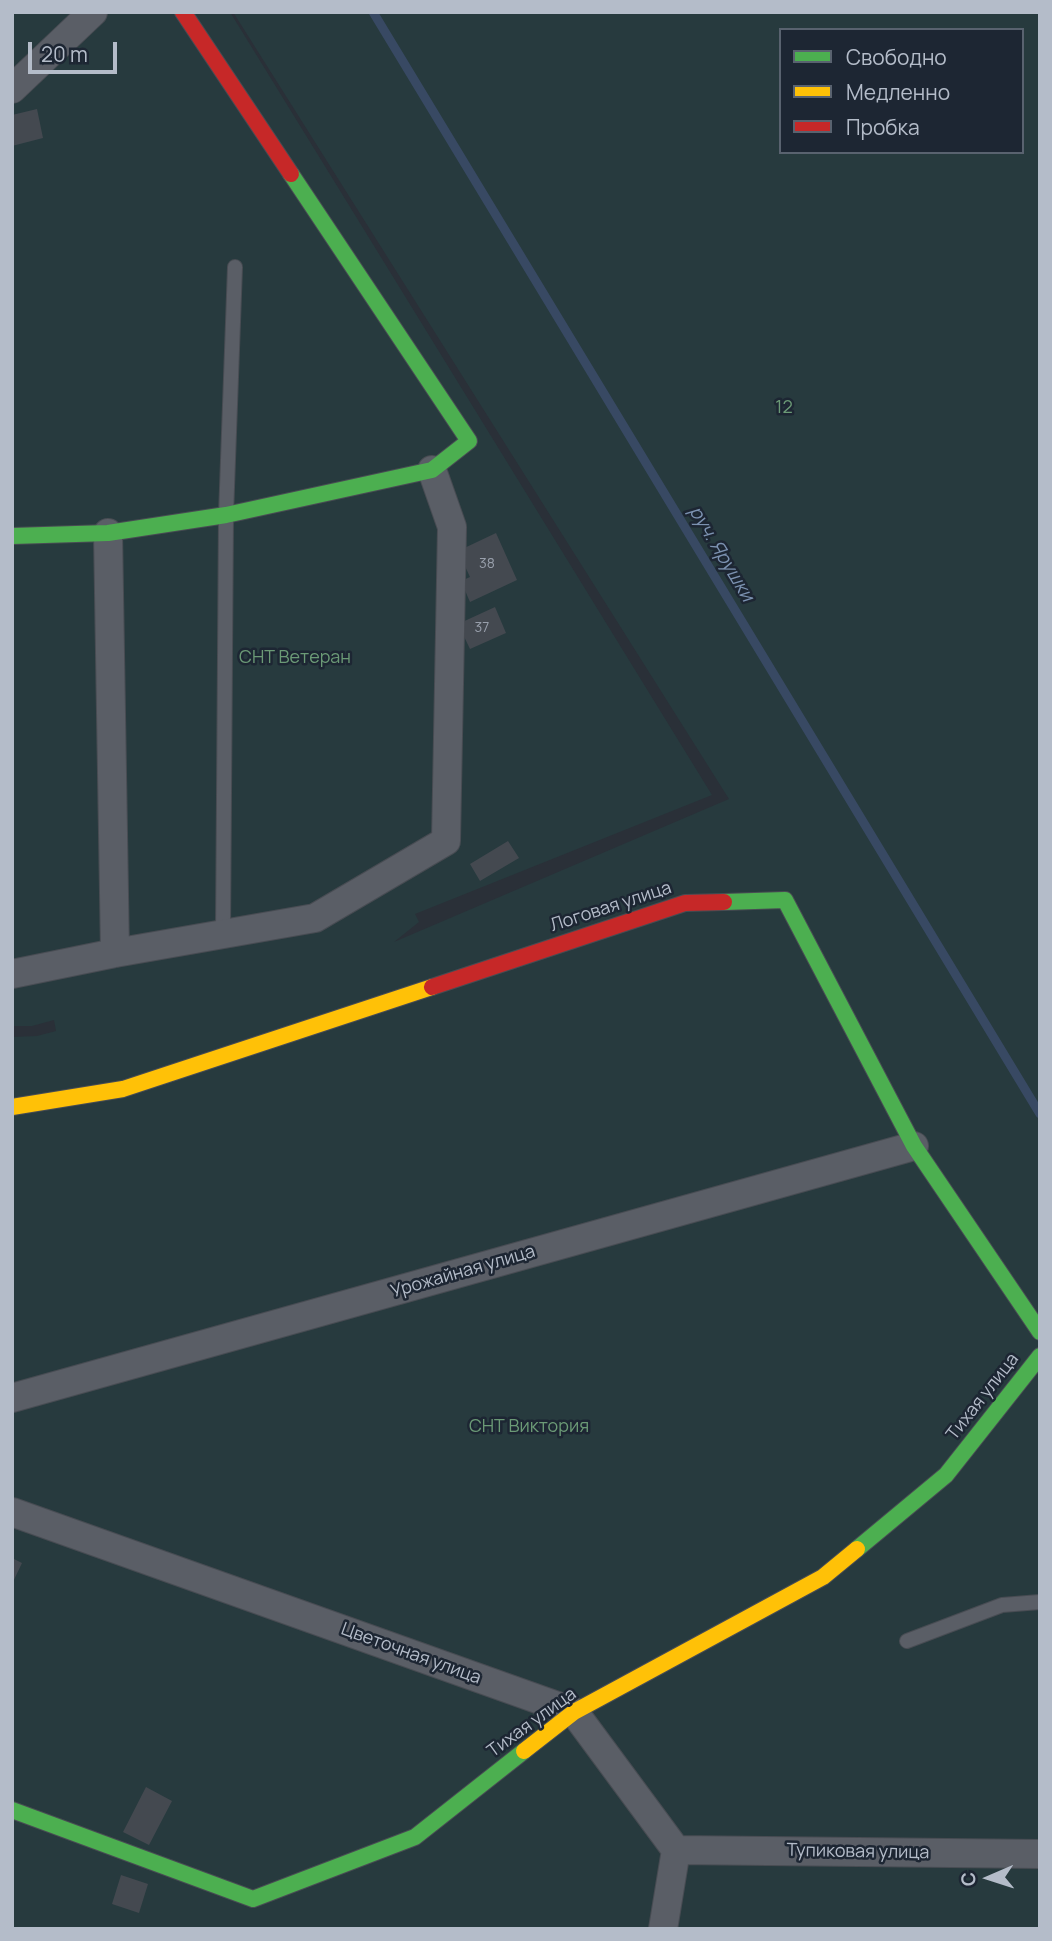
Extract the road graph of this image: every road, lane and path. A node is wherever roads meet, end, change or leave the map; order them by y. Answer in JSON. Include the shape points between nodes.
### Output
{"nodes":[{"id":1,"x":93,"y":12,"type":"edge"},
{"id":2,"x":183,"y":12,"type":"edge"},
{"id":3,"x":12,"y":89,"type":"edge"},
{"id":4,"x":234,"y":267,"type":"dead end"},
{"id":5,"x":432,"y":470,"type":"junction"},
{"id":6,"x":226,"y":515,"type":"junction"},
{"id":7,"x":108,"y":533,"type":"junction"},
{"id":8,"x":12,"y":536,"type":"edge"},
{"id":9,"x":223,"y":934,"type":"junction"},
{"id":10,"x":115,"y":953,"type":"junction"},
{"id":11,"x":12,"y":974,"type":"edge"},
{"id":12,"x":12,"y":1107,"type":"edge"},
{"id":13,"x":914,"y":1146,"type":"junction"},
{"id":14,"x":1040,"y":1332,"type":"edge"},
{"id":15,"x":1040,"y":1356,"type":"edge"},
{"id":16,"x":12,"y":1398,"type":"edge"},
{"id":17,"x":12,"y":1512,"type":"edge"},
{"id":18,"x":1040,"y":1602,"type":"edge"},
{"id":19,"x":907,"y":1641,"type":"dead end"},
{"id":20,"x":573,"y":1712,"type":"junction"},
{"id":21,"x":12,"y":1810,"type":"edge"},
{"id":22,"x":676,"y":1850,"type":"junction"},
{"id":23,"x":1040,"y":1854,"type":"edge"},
{"id":24,"x":663,"y":1929,"type":"edge"}],
"edges":[{"from":1,"to":3,"type":"street"},
{"from":2,"to":5,"type":"street","via":[[469,441]]},
{"from":4,"to":6,"type":"lane"},
{"from":5,"to":6,"type":"street"},
{"from":5,"to":9,"type":"street","via":[[452,527],[446,841],[315,918]]},
{"from":6,"to":7,"type":"street"},
{"from":6,"to":9,"type":"lane"},
{"from":7,"to":8,"type":"street"},
{"from":7,"to":10,"type":"street"},
{"from":9,"to":10,"type":"street"},
{"from":10,"to":11,"type":"street"},
{"from":12,"to":13,"type":"street","name":"Логовая улица","via":[[123,1089],[685,903],[785,900]]},
{"from":13,"to":14,"type":"street","name":"Логовая улица"},
{"from":13,"to":16,"type":"street","name":"Урожайная улица"},
{"from":15,"to":20,"type":"street","name":"Тихая улица","via":[[946,1475],[823,1577]]},
{"from":17,"to":20,"type":"street","name":"Цветочная улица"},
{"from":18,"to":19,"type":"lane","via":[[1002,1605]]},
{"from":20,"to":21,"type":"street","name":"Тихая улица","via":[[415,1837],[253,1899]]},
{"from":20,"to":22,"type":"street"},
{"from":22,"to":23,"type":"street","name":"Тупиковая улица"},
{"from":22,"to":24,"type":"street"}]}
